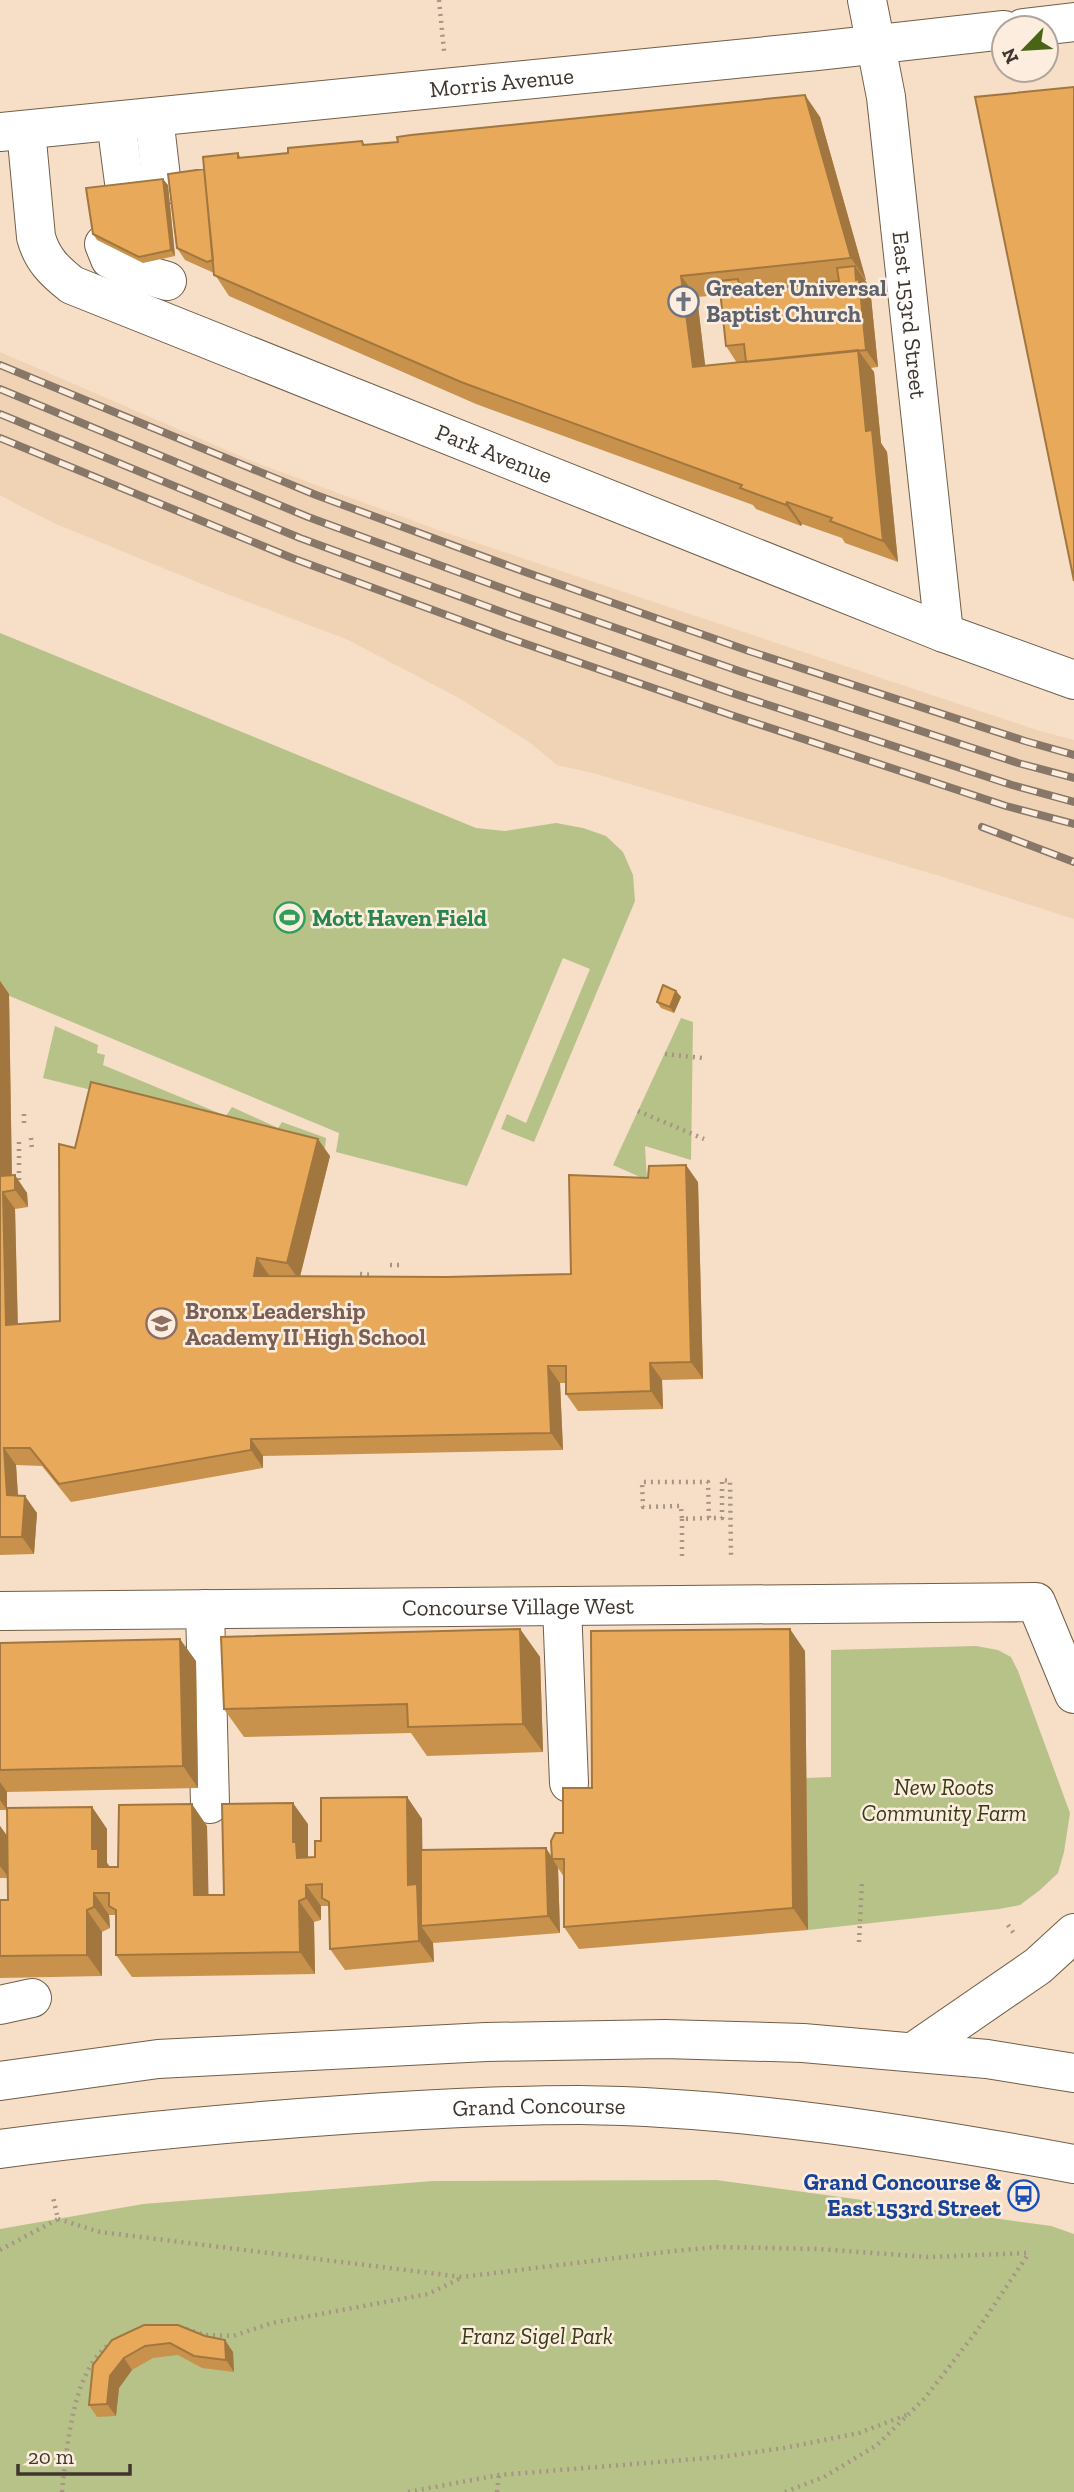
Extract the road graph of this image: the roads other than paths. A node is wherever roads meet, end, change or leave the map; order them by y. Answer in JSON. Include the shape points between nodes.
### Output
{"nodes":[{"id":1,"x":867,"y":0,"type":"edge"},
{"id":2,"x":990,"y":32,"type":"edge"},
{"id":3,"x":877,"y":44,"type":"junction"},
{"id":4,"x":154,"y":117,"type":"junction"},
{"id":5,"x":116,"y":121,"type":"junction"},
{"id":6,"x":13,"y":131,"type":"edge"},
{"id":7,"x":944,"y":633,"type":"junction"},
{"id":8,"x":1074,"y":680,"type":"edge"},
{"id":9,"x":562,"y":1606,"type":"junction"},
{"id":10,"x":205,"y":1609,"type":"junction"},
{"id":11,"x":0,"y":1611,"type":"edge"},
{"id":12,"x":1074,"y":1694,"type":"edge"},
{"id":13,"x":569,"y":1783,"type":"dead end"},
{"id":14,"x":210,"y":1804,"type":"dead end"},
{"id":15,"x":1074,"y":1933,"type":"edge"},
{"id":16,"x":913,"y":2052,"type":"junction"},
{"id":17,"x":1074,"y":2073,"type":"edge"},
{"id":18,"x":0,"y":2081,"type":"edge"},
{"id":19,"x":0,"y":2149,"type":"edge"},
{"id":20,"x":1074,"y":2164,"type":"edge"}],
"edges":[{"from":1,"to":3,"type":"street","name":"East 153rd Street"},
{"from":2,"to":3,"type":"street","name":"Morris Avenue"},
{"from":3,"to":4,"type":"street","name":"Morris Avenue"},
{"from":3,"to":7,"type":"street","name":"East 153rd Street"},
{"from":4,"to":5,"type":"street","name":"Morris Avenue"},
{"from":4,"to":5,"type":"street","via":[[134,185]]},
{"from":5,"to":6,"type":"street","name":"Morris Avenue"},
{"from":6,"to":7,"type":"street","name":"Park Avenue","via":[[44,260],[72,285],[142,277]]},
{"from":7,"to":8,"type":"street","name":"Park Avenue"},
{"from":9,"to":10,"type":"street","name":"Concourse Village West"},
{"from":9,"to":12,"type":"street","name":"Concourse Village West","via":[[1036,1602]]},
{"from":9,"to":13,"type":"street"},
{"from":10,"to":11,"type":"street","name":"Concourse Village West"},
{"from":10,"to":14,"type":"street"},
{"from":15,"to":16,"type":"street","via":[[1038,1966]]},
{"from":16,"to":17,"type":"street"},
{"from":16,"to":18,"type":"street","via":[[688,2039],[486,2042],[158,2059]]},
{"from":19,"to":20,"type":"street","name":"Grand Concourse","via":[[276,2119],[580,2105],[844,2127]]}]}
